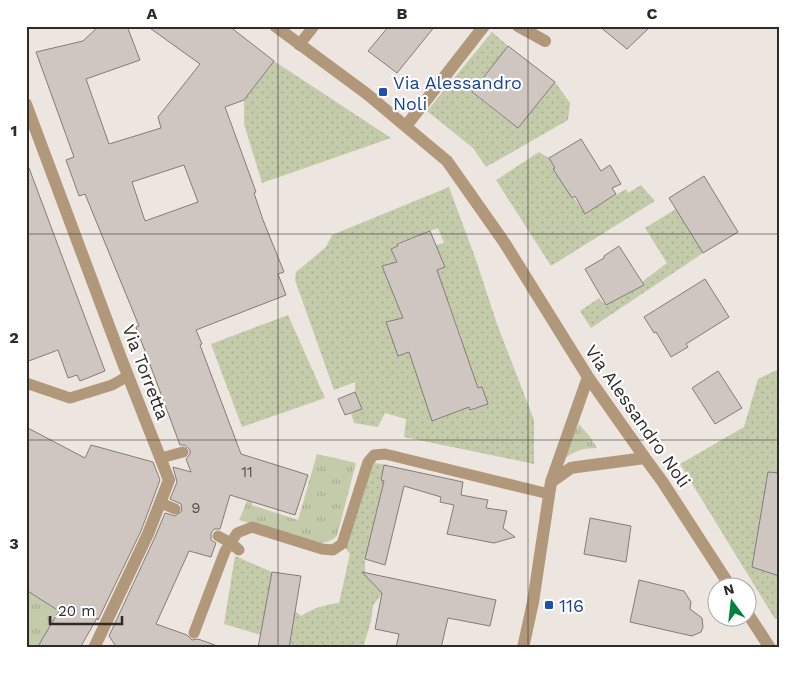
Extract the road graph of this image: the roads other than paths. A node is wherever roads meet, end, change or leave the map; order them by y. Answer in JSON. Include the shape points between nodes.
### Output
{"nodes":[{"id":1,"x":275,"y":26,"type":"edge"},
{"id":2,"x":314,"y":26,"type":"edge"},
{"id":3,"x":484,"y":26,"type":"edge"},
{"id":4,"x":518,"y":26,"type":"edge"},
{"id":5,"x":545,"y":42,"type":"dead end"},
{"id":6,"x":299,"y":45,"type":"junction"},
{"id":7,"x":26,"y":104,"type":"edge"},
{"id":8,"x":406,"y":126,"type":"junction"},
{"id":9,"x":128,"y":376,"type":"junction"},
{"id":10,"x":588,"y":377,"type":"junction"},
{"id":11,"x":26,"y":383,"type":"edge"},
{"id":12,"x":183,"y":452,"type":"dead end"},
{"id":13,"x":161,"y":458,"type":"junction"},
{"id":14,"x":644,"y":458,"type":"junction"},
{"id":15,"x":550,"y":488,"type":"junction"},
{"id":16,"x":161,"y":503,"type":"junction"},
{"id":17,"x":175,"y":509,"type":"dead end"},
{"id":18,"x":218,"y":536,"type":"dead end"},
{"id":19,"x":235,"y":546,"type":"junction"},
{"id":20,"x":724,"y":576,"type":"edge"},
{"id":21,"x":756,"y":626,"type":"edge"},
{"id":22,"x":194,"y":633,"type":"dead end"},
{"id":23,"x":94,"y":648,"type":"edge"},
{"id":24,"x":523,"y":648,"type":"edge"},
{"id":25,"x":770,"y":648,"type":"edge"}],
"edges":[{"from":1,"to":6,"type":"street","name":"Via Alessandro Noli"},
{"from":2,"to":6,"type":"lane"},
{"from":3,"to":8,"type":"street"},
{"from":4,"to":5,"type":"street"},
{"from":6,"to":8,"type":"street","name":"Via Alessandro Noli"},
{"from":7,"to":9,"type":"street","name":"Via Torretta"},
{"from":8,"to":10,"type":"street","name":"Via Alessandro Noli","via":[[446,161],[504,242]]},
{"from":9,"to":11,"type":"lane","via":[[112,385],[70,398]]},
{"from":9,"to":13,"type":"street","name":"Via Torretta"},
{"from":10,"to":14,"type":"street","name":"Via Alessandro Noli"},
{"from":10,"to":15,"type":"street"},
{"from":12,"to":13,"type":"lane"},
{"from":13,"to":16,"type":"street","name":"Via Torretta","via":[[169,480]]},
{"from":14,"to":15,"type":"street","via":[[571,468]]},
{"from":14,"to":20,"type":"street","name":"Via Alessandro Noli"},
{"from":15,"to":19,"type":"lane","via":[[374,454],[368,462],[342,544],[333,550],[252,527],[237,533]]},
{"from":15,"to":24,"type":"street"},
{"from":16,"to":17,"type":"lane"},
{"from":16,"to":23,"type":"street","name":"Via Torretta"},
{"from":18,"to":19,"type":"lane"},
{"from":19,"to":22,"type":"lane","via":[[225,551]]},
{"from":21,"to":25,"type":"street"}]}
